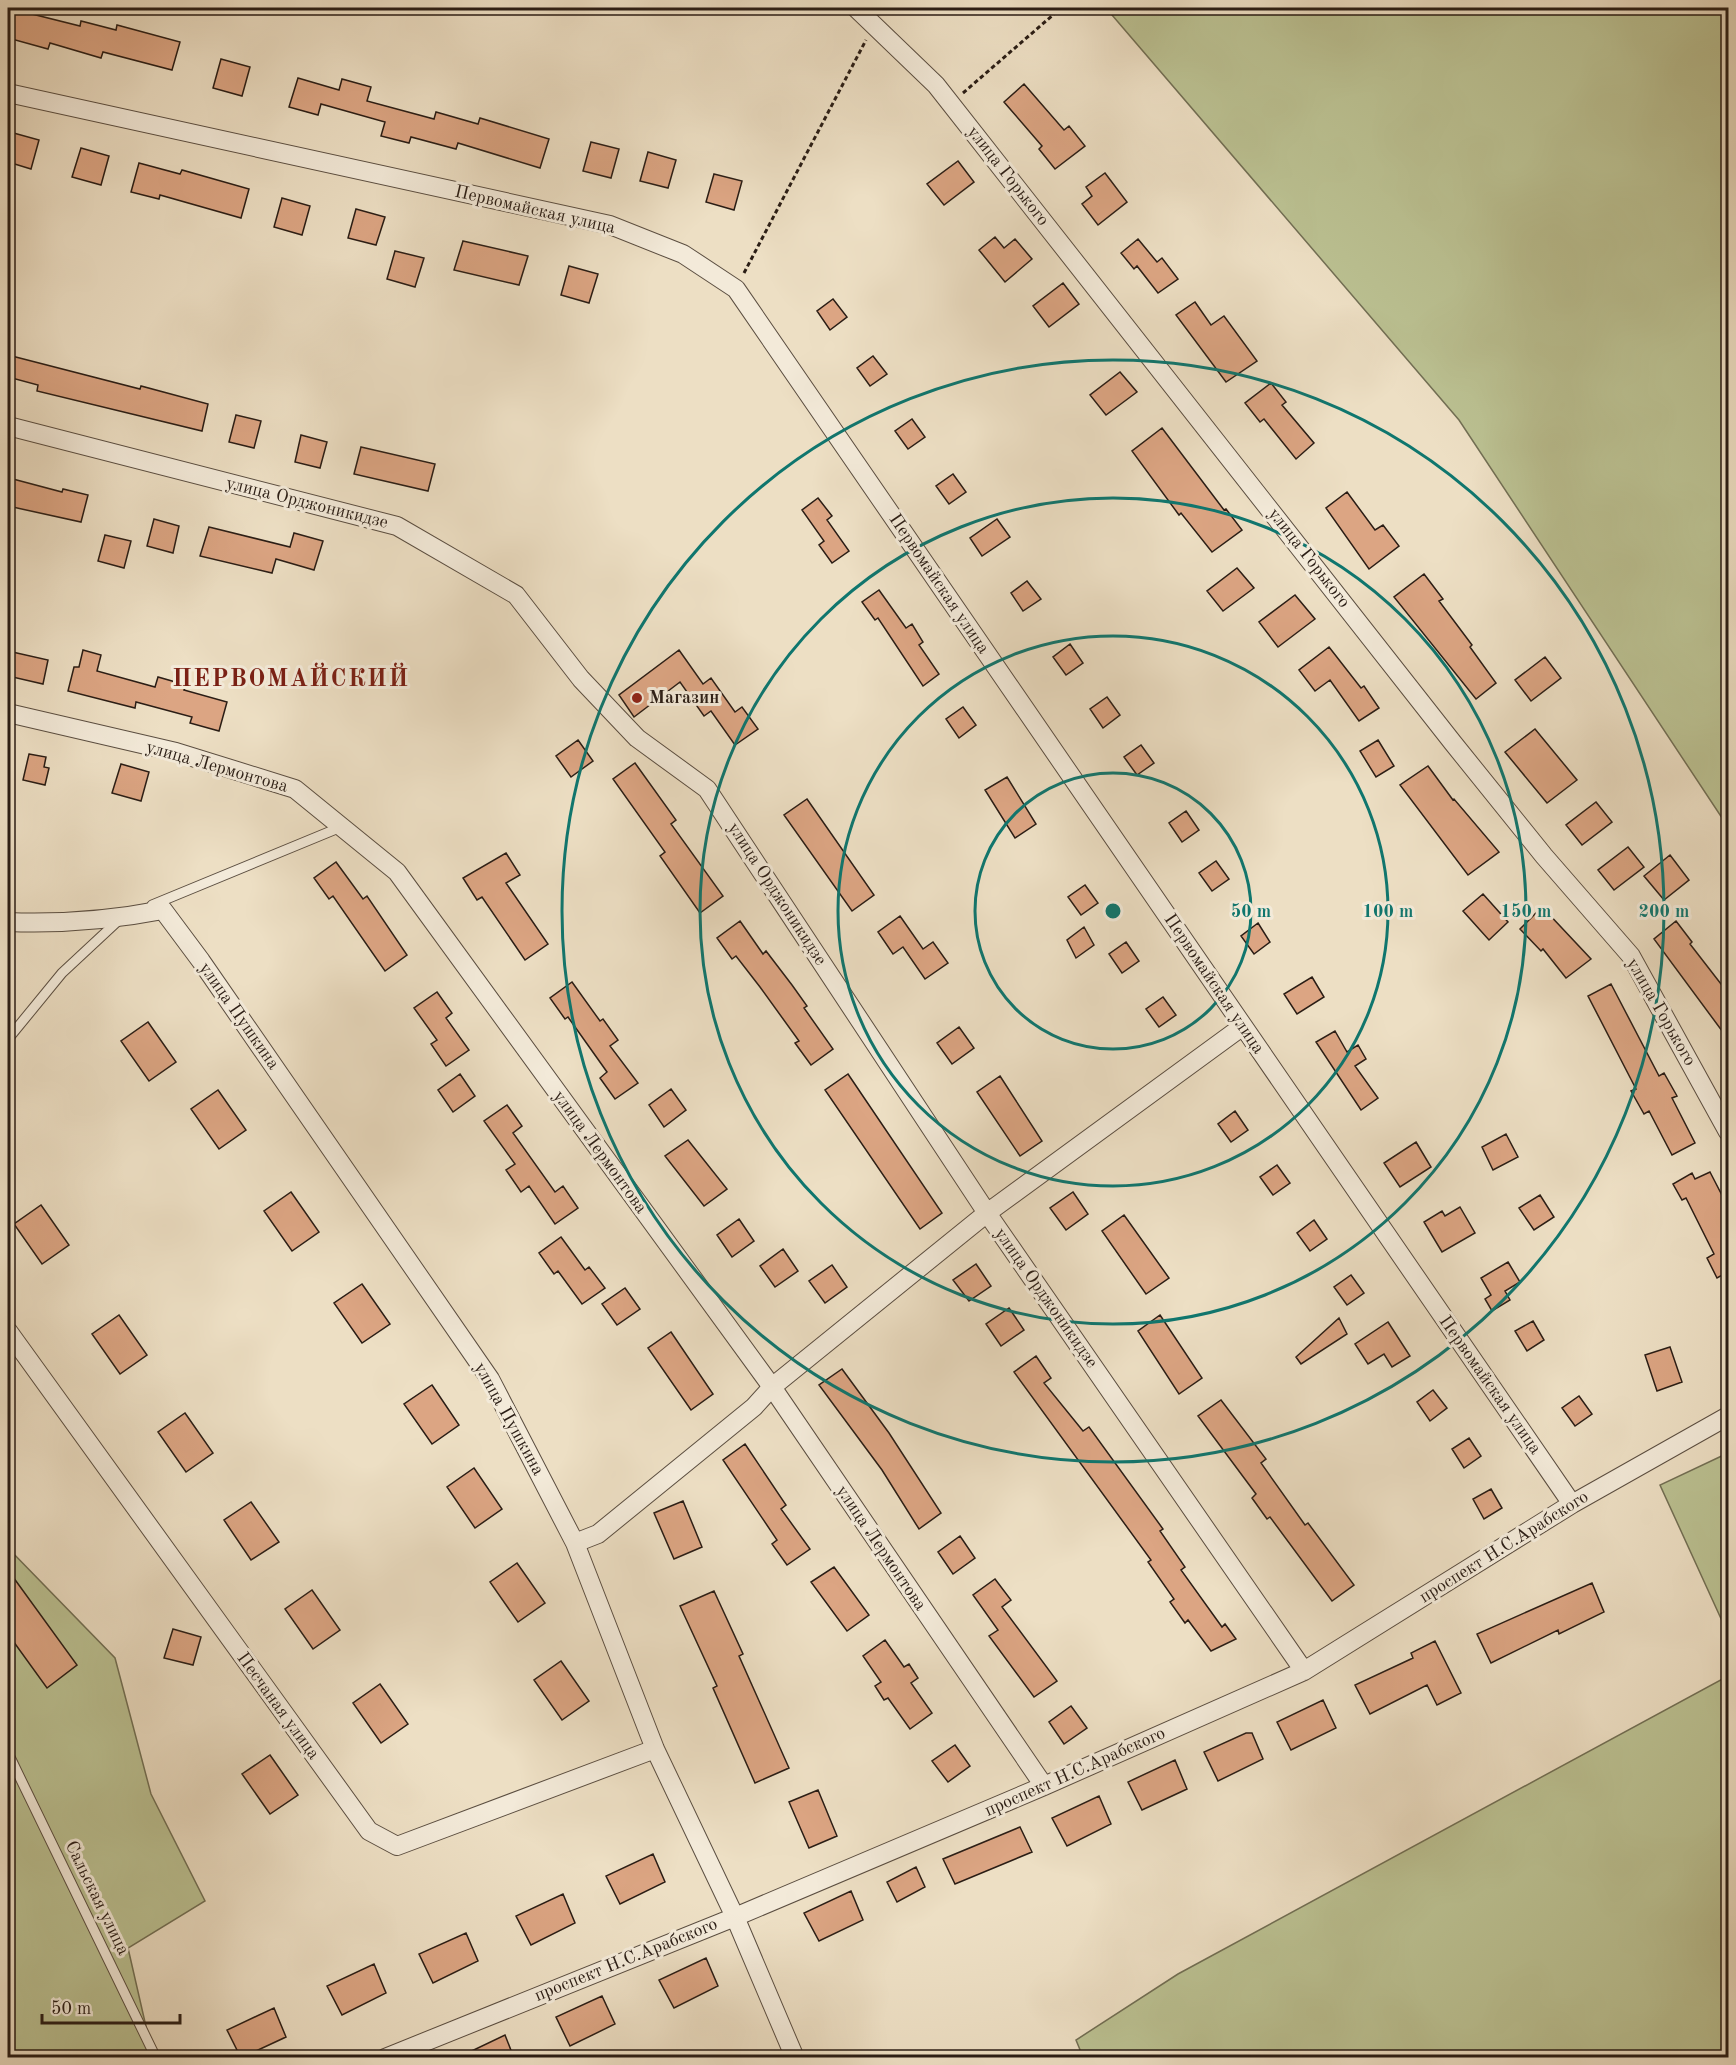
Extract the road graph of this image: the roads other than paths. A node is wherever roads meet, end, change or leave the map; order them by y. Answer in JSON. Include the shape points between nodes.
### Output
{"nodes":[{"id":1,"x":856,"y":8,"type":"edge"},
{"id":2,"x":8,"y":93,"type":"edge"},
{"id":3,"x":8,"y":426,"type":"edge"},
{"id":4,"x":8,"y":713,"type":"edge"},
{"id":5,"x":341,"y":827,"type":"junction"},
{"id":6,"x":121,"y":918,"type":"junction"},
{"id":7,"x":8,"y":922,"type":"edge"},
{"id":8,"x":1243,"y":1026,"type":"junction"},
{"id":9,"x":8,"y":1039,"type":"edge"},
{"id":10,"x":1728,"y":1132,"type":"edge"},
{"id":11,"x":987,"y":1213,"type":"junction"},
{"id":12,"x":8,"y":1331,"type":"edge"},
{"id":13,"x":772,"y":1388,"type":"junction"},
{"id":14,"x":1728,"y":1416,"type":"edge"},
{"id":15,"x":1572,"y":1504,"type":"junction"},
{"id":16,"x":575,"y":1543,"type":"junction"},
{"id":17,"x":1304,"y":1671,"type":"junction"},
{"id":18,"x":654,"y":1749,"type":"junction"},
{"id":19,"x":8,"y":1754,"type":"edge"},
{"id":20,"x":1044,"y":1786,"type":"junction"},
{"id":21,"x":735,"y":1917,"type":"junction"},
{"id":22,"x":156,"y":2058,"type":"edge"},
{"id":23,"x":385,"y":2058,"type":"edge"},
{"id":24,"x":795,"y":2058,"type":"edge"}],
"edges":[{"from":1,"to":10,"type":"street","name":"улица Горького","via":[[936,85],[1467,761],[1631,956]]},
{"from":2,"to":8,"type":"street","name":"Первомайская улица","via":[[610,225],[683,254],[736,289]]},
{"from":3,"to":11,"type":"street","name":"улица Орджоникидзе","via":[[397,526],[516,595],[581,679],[637,738],[707,789]]},
{"from":4,"to":5,"type":"street","name":"улица Лермонтова","via":[[176,752],[295,789]]},
{"from":5,"to":6,"type":"lane"},
{"from":5,"to":13,"type":"street","name":"улица Лермонтова","via":[[397,872]]},
{"from":6,"to":7,"type":"street","name":"улица Пушкина"},
{"from":6,"to":9,"type":"lane","via":[[62,973]]},
{"from":6,"to":16,"type":"street","name":"улица Пушкина","via":[[163,910],[201,962],[490,1379]]},
{"from":8,"to":11,"type":"street"},
{"from":8,"to":15,"type":"street","name":"Первомайская улица"},
{"from":11,"to":13,"type":"street"},
{"from":11,"to":17,"type":"street","name":"улица Орджоникидзе"},
{"from":12,"to":18,"type":"street","name":"Песчаная улица","via":[[369,1832],[397,1846]]},
{"from":13,"to":16,"type":"street","via":[[598,1534]]},
{"from":13,"to":20,"type":"street","name":"улица Лермонтова"},
{"from":14,"to":15,"type":"street","name":"проспект Н.С.Арабского"},
{"from":15,"to":17,"type":"street","name":"проспект Н.С.Арабского"},
{"from":16,"to":18,"type":"street","name":"улица Пушкина"},
{"from":17,"to":20,"type":"street","name":"проспект Н.С.Арабского"},
{"from":18,"to":21,"type":"street","name":"улица Пушкина"},
{"from":19,"to":22,"type":"lane","name":"Сальская улица"},
{"from":20,"to":21,"type":"street","name":"проспект Н.С.Арабского"},
{"from":21,"to":23,"type":"street","name":"проспект Н.С.Арабского"},
{"from":21,"to":24,"type":"street","name":"улица Пушкина"}]}
